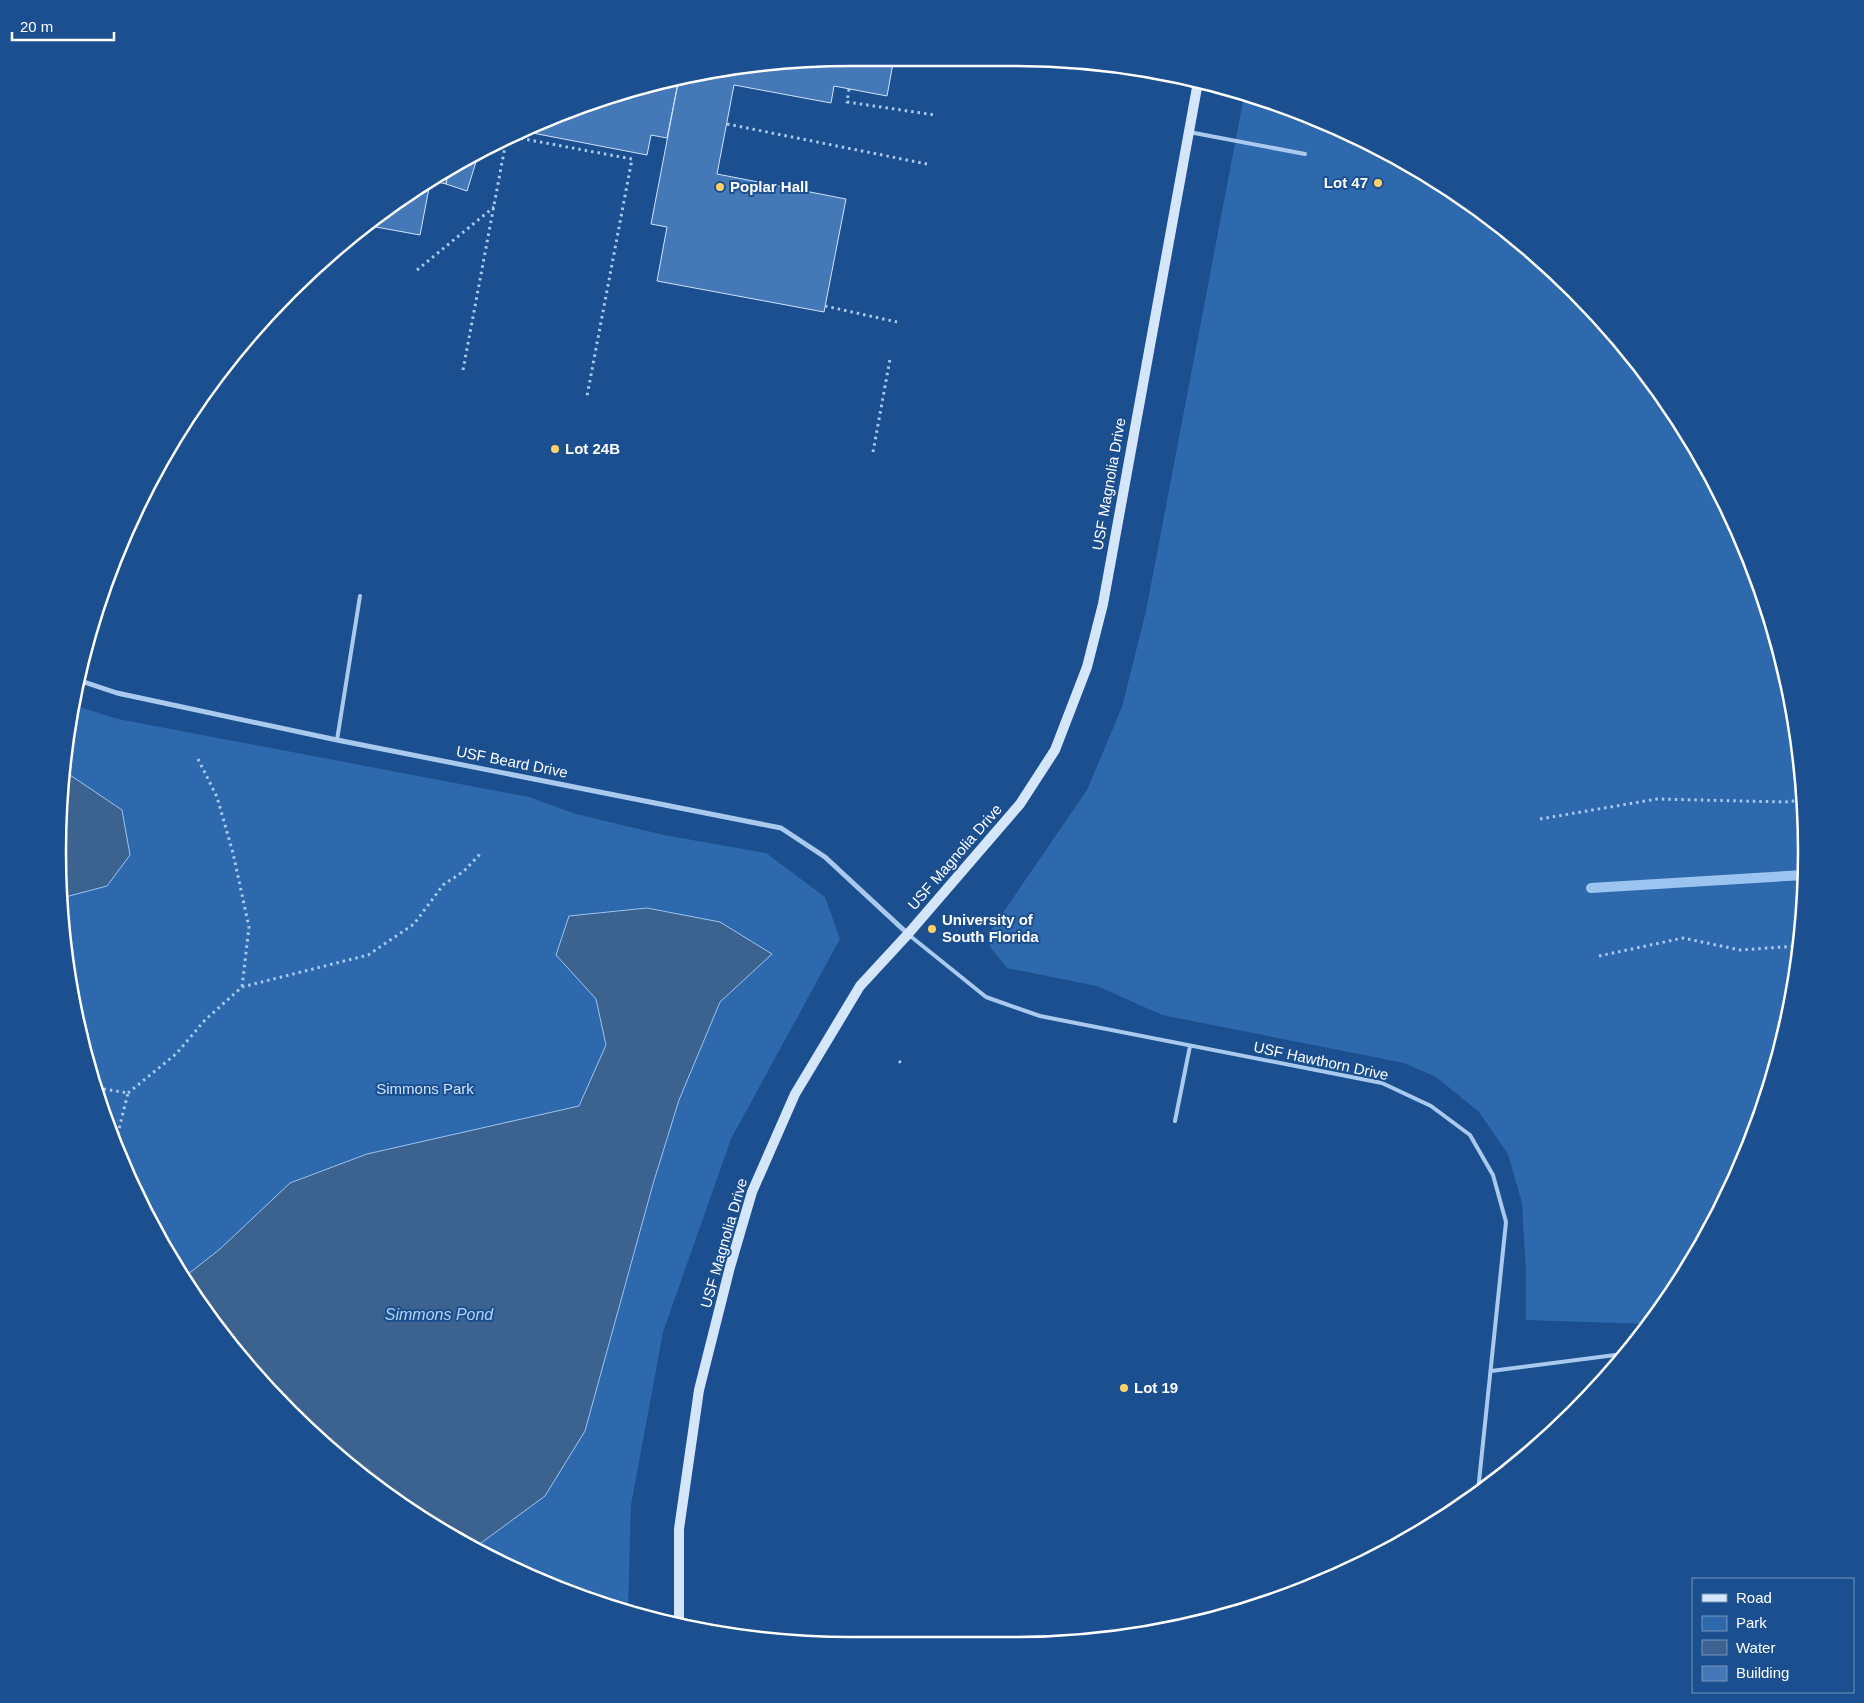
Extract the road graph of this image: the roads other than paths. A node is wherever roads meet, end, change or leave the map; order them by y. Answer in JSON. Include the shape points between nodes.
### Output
{"nodes":[{"id":1,"x":1197,"y":88,"type":"edge"},
{"id":2,"x":1188,"y":132,"type":"junction"},
{"id":3,"x":1305,"y":154,"type":"dead end"},
{"id":4,"x":360,"y":596,"type":"dead end"},
{"id":5,"x":85,"y":682,"type":"edge"},
{"id":6,"x":337,"y":740,"type":"junction"},
{"id":7,"x":908,"y":934,"type":"junction"},
{"id":8,"x":1190,"y":1046,"type":"junction"},
{"id":9,"x":1175,"y":1121,"type":"dead end"},
{"id":10,"x":1614,"y":1355,"type":"edge"},
{"id":11,"x":1491,"y":1371,"type":"junction"},
{"id":12,"x":1479,"y":1483,"type":"edge"},
{"id":13,"x":679,"y":1617,"type":"edge"}],
"edges":[{"from":1,"to":2,"type":"street","name":"USF Magnolia Drive"},
{"from":2,"to":3,"type":"lane"},
{"from":2,"to":7,"type":"street","name":"USF Magnolia Drive","via":[[1103,604],[1087,667],[1055,750],[1020,804]]},
{"from":4,"to":6,"type":"lane"},
{"from":5,"to":6,"type":"street","name":"USF Beard Drive","via":[[117,693]]},
{"from":6,"to":7,"type":"street","name":"USF Beard Drive","via":[[781,828],[825,857]]},
{"from":7,"to":8,"type":"lane","name":"USF Hawthorn Drive","via":[[986,997],[1040,1016]]},
{"from":7,"to":13,"type":"street","name":"USF Magnolia Drive","via":[[855,994],[795,1094],[752,1192],[699,1390],[679,1529]]},
{"from":8,"to":9,"type":"lane"},
{"from":8,"to":11,"type":"lane","name":"USF Hawthorn Drive","via":[[1382,1083],[1431,1106],[1470,1135],[1493,1175],[1506,1222]]},
{"from":10,"to":11,"type":"lane"},
{"from":11,"to":12,"type":"lane","name":"USF Hawthorn Drive"}]}
